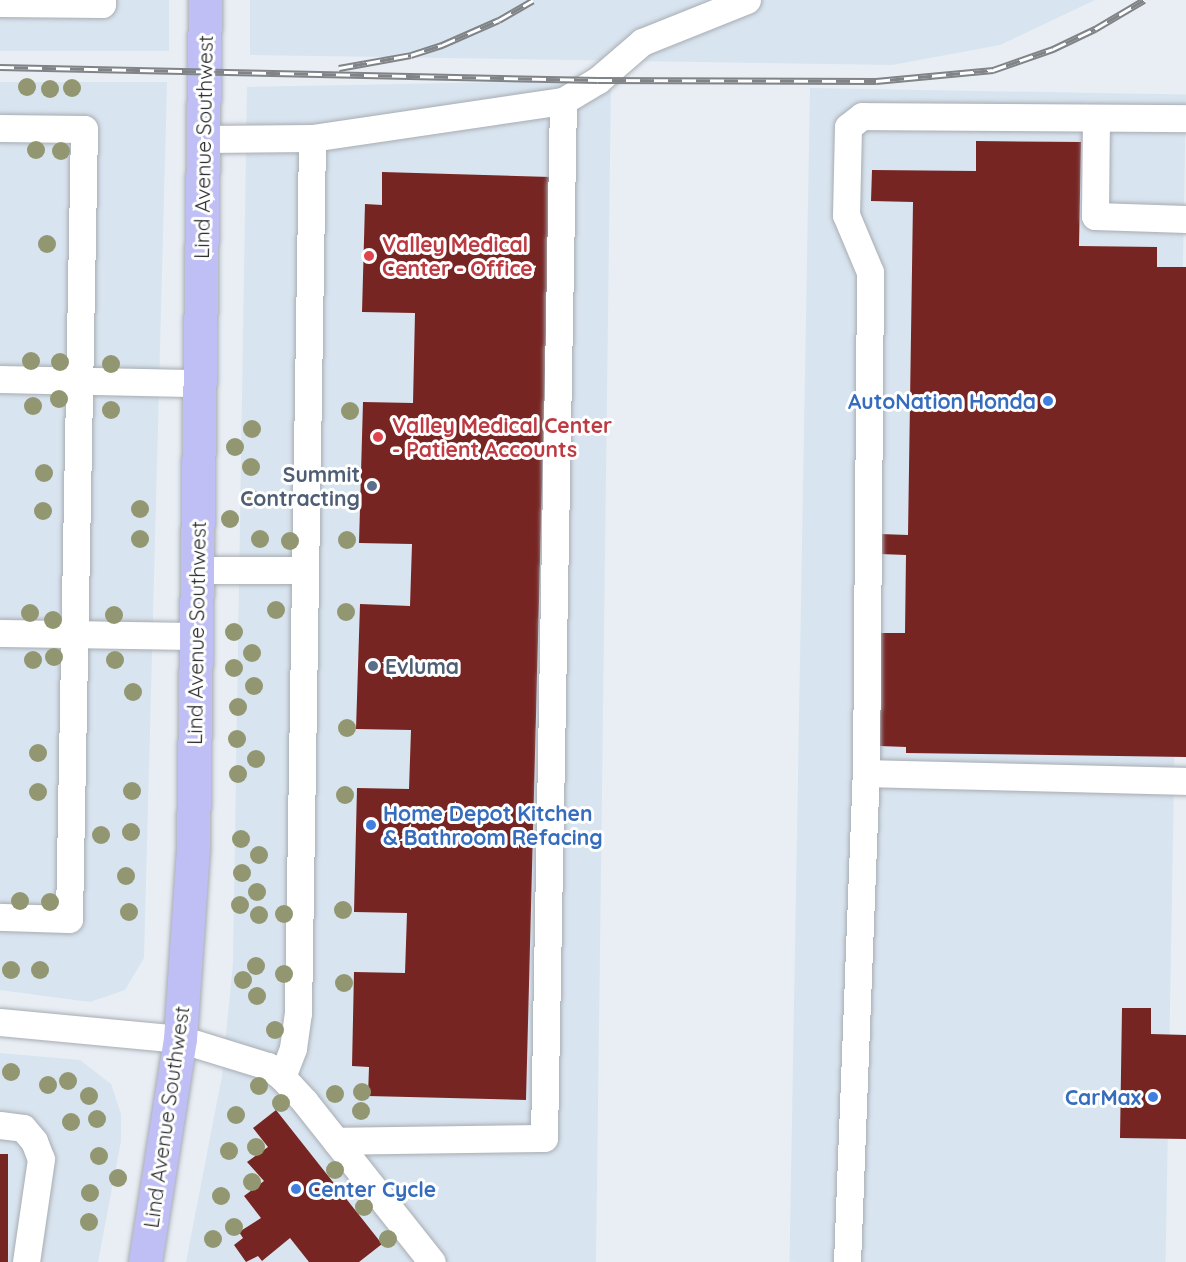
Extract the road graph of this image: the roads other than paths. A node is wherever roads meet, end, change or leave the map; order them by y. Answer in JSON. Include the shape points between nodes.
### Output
{"nodes":[{"id":1,"x":102,"y":0,"type":"edge"},
{"id":2,"x":205,"y":0,"type":"edge"},
{"id":3,"x":747,"y":0,"type":"edge"},
{"id":4,"x":0,"y":3,"type":"edge"},
{"id":5,"x":563,"y":101,"type":"junction"},
{"id":6,"x":1096,"y":118,"type":"junction"},
{"id":7,"x":1186,"y":118,"type":"edge"},
{"id":8,"x":0,"y":128,"type":"edge"},
{"id":9,"x":312,"y":138,"type":"junction"},
{"id":10,"x":203,"y":139,"type":"junction"},
{"id":11,"x":1186,"y":219,"type":"edge"},
{"id":12,"x":0,"y":379,"type":"edge"},
{"id":13,"x":79,"y":381,"type":"junction"},
{"id":14,"x":199,"y":383,"type":"junction"},
{"id":15,"x":196,"y":570,"type":"junction"},
{"id":16,"x":305,"y":570,"type":"junction"},
{"id":17,"x":0,"y":633,"type":"edge"},
{"id":18,"x":74,"y":634,"type":"junction"},
{"id":19,"x":195,"y":636,"type":"junction"},
{"id":20,"x":866,"y":773,"type":"junction"},
{"id":21,"x":1186,"y":781,"type":"edge"},
{"id":22,"x":0,"y":917,"type":"edge"},
{"id":23,"x":0,"y":1022,"type":"edge"},
{"id":24,"x":180,"y":1039,"type":"junction"},
{"id":25,"x":282,"y":1077,"type":"junction"},
{"id":26,"x":0,"y":1125,"type":"edge"},
{"id":27,"x":336,"y":1141,"type":"junction"},
{"id":28,"x":26,"y":1262,"type":"edge"},
{"id":29,"x":145,"y":1262,"type":"edge"},
{"id":30,"x":432,"y":1262,"type":"edge"},
{"id":31,"x":847,"y":1262,"type":"edge"}],
"edges":[{"from":1,"to":4,"type":"street","via":[[102,4]]},
{"from":2,"to":10,"type":"main road","name":"Lind Avenue Southwest"},
{"from":3,"to":5,"type":"street","via":[[642,42],[598,80]]},
{"from":5,"to":9,"type":"street"},
{"from":5,"to":27,"type":"street","via":[[544,1138]]},
{"from":6,"to":7,"type":"street"},
{"from":6,"to":11,"type":"street","via":[[1095,216]]},
{"from":6,"to":20,"type":"street","via":[[862,116],[848,128],[846,215],[870,272]]},
{"from":8,"to":13,"type":"street","via":[[84,129]]},
{"from":9,"to":10,"type":"street"},
{"from":9,"to":16,"type":"street"},
{"from":10,"to":14,"type":"main road","name":"Lind Avenue Southwest"},
{"from":12,"to":13,"type":"street"},
{"from":13,"to":14,"type":"street"},
{"from":13,"to":18,"type":"street"},
{"from":14,"to":15,"type":"main road","name":"Lind Avenue Southwest"},
{"from":15,"to":16,"type":"street"},
{"from":15,"to":19,"type":"main road","name":"Lind Avenue Southwest"},
{"from":16,"to":25,"type":"street","via":[[298,1013],[293,1048]]},
{"from":17,"to":18,"type":"street"},
{"from":18,"to":19,"type":"street"},
{"from":18,"to":22,"type":"street","via":[[69,919]]},
{"from":19,"to":24,"type":"main road","name":"Lind Avenue Southwest","via":[[194,846]]},
{"from":20,"to":21,"type":"street"},
{"from":20,"to":31,"type":"street"},
{"from":23,"to":24,"type":"street"},
{"from":24,"to":25,"type":"street","via":[[247,1058]]},
{"from":24,"to":29,"type":"main road","name":"Lind Avenue Southwest"},
{"from":25,"to":27,"type":"street"},
{"from":26,"to":28,"type":"street","via":[[23,1128],[41,1159]]},
{"from":27,"to":30,"type":"street"}]}
